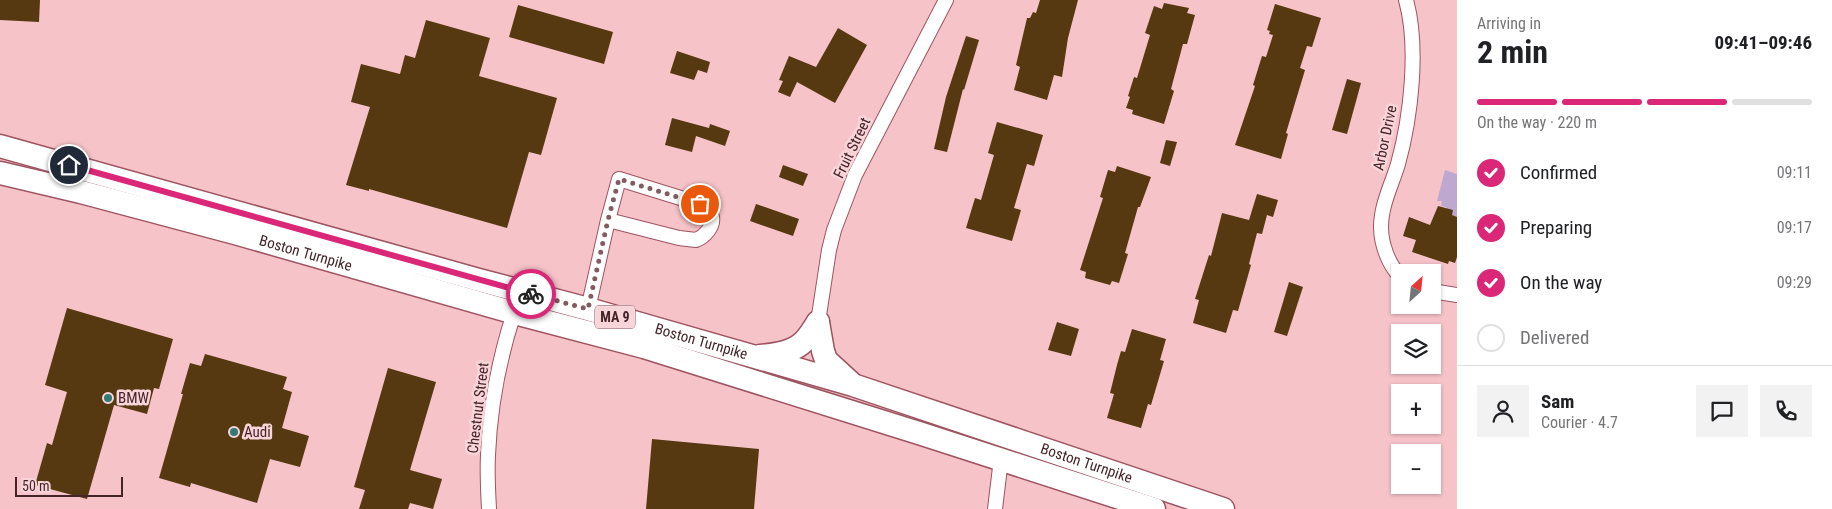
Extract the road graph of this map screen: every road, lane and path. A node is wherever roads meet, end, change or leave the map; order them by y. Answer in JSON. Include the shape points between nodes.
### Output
{"nodes":[{"id":1,"x":946,"y":0,"type":"edge"},
{"id":2,"x":1406,"y":0,"type":"edge"},
{"id":3,"x":0,"y":146,"type":"edge"},
{"id":4,"x":0,"y":173,"type":"edge"},
{"id":5,"x":608,"y":220,"type":"junction"},
{"id":6,"x":1391,"y":264,"type":"edge"},
{"id":7,"x":1441,"y":293,"type":"edge"},
{"id":8,"x":1457,"y":295,"type":"edge"},
{"id":9,"x":588,"y":309,"type":"junction"},
{"id":10,"x":514,"y":313,"type":"junction"},
{"id":11,"x":818,"y":322,"type":"junction"},
{"id":12,"x":755,"y":356,"type":"junction"},
{"id":13,"x":853,"y":385,"type":"junction"},
{"id":14,"x":1001,"y":459,"type":"junction"},
{"id":15,"x":488,"y":509,"type":"edge"},
{"id":16,"x":995,"y":509,"type":"edge"},
{"id":17,"x":1154,"y":509,"type":"edge"},
{"id":18,"x":1223,"y":509,"type":"edge"}],
"edges":[{"from":1,"to":11,"type":"street","name":"Fruit Street","via":[[855,175],[834,230]]},
{"from":2,"to":6,"type":"street","name":"Arbor Drive","via":[[1412,54],[1410,94],[1405,133],[1381,226],[1382,241]]},
{"from":3,"to":9,"type":"highway","name":"Boston Turnpike","number":"MA 9"},
{"from":4,"to":10,"type":"highway","name":"Boston Turnpike","number":"MA 9","via":[[196,223]]},
{"from":5,"to":5,"type":"street","via":[[619,179],[700,204],[712,217],[707,233],[696,240]]},
{"from":5,"to":9,"type":"street"},
{"from":7,"to":8,"type":"street"},
{"from":9,"to":12,"type":"highway","name":"Boston Turnpike","number":"MA 9"},
{"from":10,"to":14,"type":"highway","name":"Boston Turnpike","number":"MA 9","via":[[660,351]]},
{"from":10,"to":15,"type":"street","name":"Chestnut Street","via":[[493,401]]},
{"from":11,"to":12,"type":"highway","via":[[802,343],[791,350]]},
{"from":11,"to":13,"type":"highway","via":[[826,360]]},
{"from":12,"to":13,"type":"highway","name":"Boston Turnpike","number":"MA 9"},
{"from":13,"to":18,"type":"highway","name":"Boston Turnpike","number":"MA 9"},
{"from":14,"to":16,"type":"street"},
{"from":14,"to":17,"type":"highway","name":"Boston Turnpike","number":"MA 9"}]}
